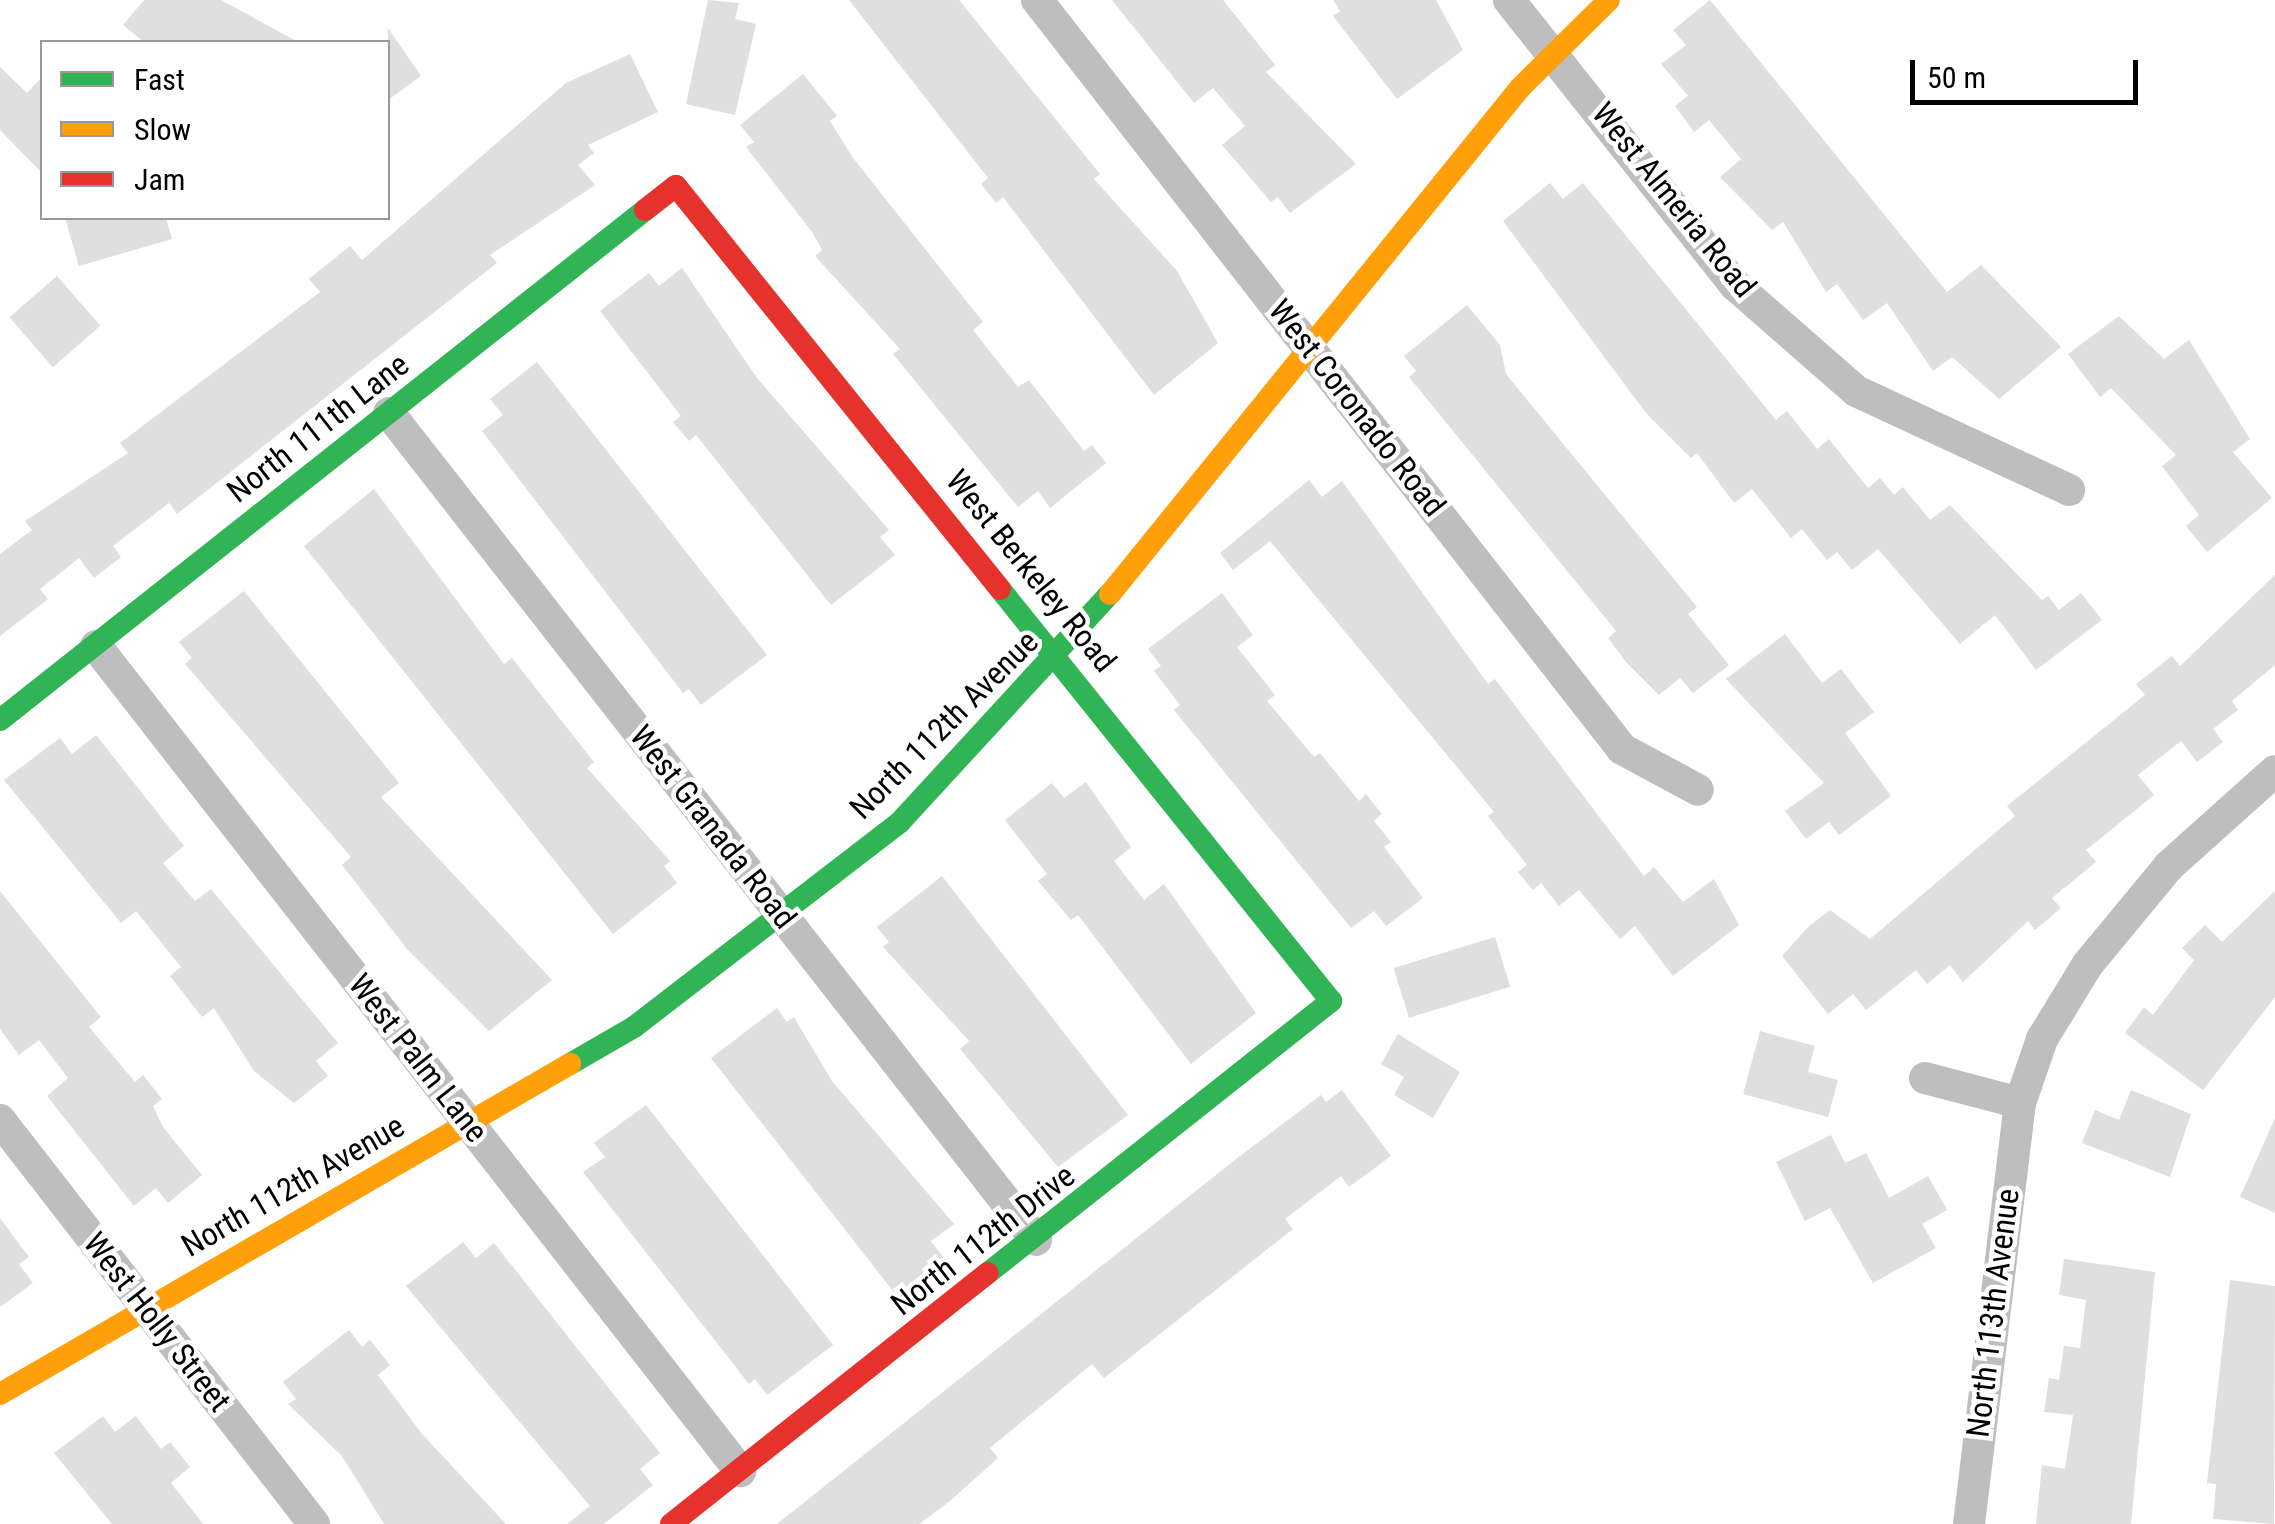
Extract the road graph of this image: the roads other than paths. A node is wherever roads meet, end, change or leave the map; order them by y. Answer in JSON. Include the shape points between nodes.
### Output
{"nodes":[{"id":1,"x":1037,"y":0,"type":"edge"},
{"id":2,"x":1508,"y":0,"type":"edge"},
{"id":3,"x":1609,"y":0,"type":"edge"},
{"id":4,"x":1553,"y":53,"type":"junction"},
{"id":5,"x":676,"y":186,"type":"joint"},
{"id":6,"x":1310,"y":346,"type":"junction"},
{"id":7,"x":389,"y":413,"type":"junction"},
{"id":8,"x":2069,"y":490,"type":"dead end"},
{"id":9,"x":96,"y":646,"type":"junction"},
{"id":10,"x":1059,"y":657,"type":"junction"},
{"id":11,"x":0,"y":720,"type":"edge"},
{"id":12,"x":2275,"y":771,"type":"edge"},
{"id":13,"x":1698,"y":790,"type":"dead end"},
{"id":14,"x":782,"y":915,"type":"junction"},
{"id":15,"x":1332,"y":1001,"type":"joint"},
{"id":16,"x":1926,"y":1078,"type":"dead end"},
{"id":17,"x":2020,"y":1103,"type":"junction"},
{"id":18,"x":0,"y":1120,"type":"edge"},
{"id":19,"x":468,"y":1123,"type":"junction"},
{"id":20,"x":1036,"y":1240,"type":"junction"},
{"id":21,"x":146,"y":1309,"type":"junction"},
{"id":22,"x":0,"y":1394,"type":"edge"},
{"id":23,"x":740,"y":1471,"type":"junction"},
{"id":24,"x":314,"y":1524,"type":"edge"},
{"id":25,"x":670,"y":1524,"type":"edge"},
{"id":26,"x":1969,"y":1524,"type":"edge"}],
"edges":[{"from":1,"to":6,"type":"street","name":"West Coronado Road"},
{"from":2,"to":4,"type":"street","name":"West Almeria Road"},
{"from":3,"to":4,"type":"street","name":"North 112th Avenue"},
{"from":4,"to":6,"type":"street","name":"North 112th Avenue"},
{"from":4,"to":8,"type":"street","name":"West Almeria Road","via":[[1735,284],[1856,392]]},
{"from":5,"to":7,"type":"street","name":"North 111th Lane"},
{"from":5,"to":10,"type":"street","name":"West Berkeley Road"},
{"from":6,"to":10,"type":"street","name":"North 112th Avenue"},
{"from":6,"to":13,"type":"street","name":"West Coronado Road","via":[[1622,749]]},
{"from":7,"to":9,"type":"street","name":"North 111th Lane"},
{"from":7,"to":14,"type":"street","name":"West Granada Road"},
{"from":9,"to":11,"type":"street","name":"North 111th Lane"},
{"from":9,"to":19,"type":"street","name":"West Palm Lane"},
{"from":10,"to":14,"type":"street","name":"North 112th Avenue","via":[[900,822]]},
{"from":10,"to":15,"type":"street","name":"West Berkeley Road"},
{"from":12,"to":17,"type":"street","name":"North 113th Avenue","via":[[2169,866],[2088,964],[2042,1039]]},
{"from":14,"to":19,"type":"street","name":"North 112th Avenue","via":[[634,1027]]},
{"from":14,"to":20,"type":"street","name":"West Granada Road"},
{"from":15,"to":20,"type":"street","name":"North 112th Drive"},
{"from":16,"to":17,"type":"street"},
{"from":17,"to":26,"type":"street","name":"North 113th Avenue"},
{"from":18,"to":21,"type":"street","name":"West Holly Street"},
{"from":19,"to":21,"type":"street","name":"North 112th Avenue"},
{"from":19,"to":23,"type":"street","name":"West Palm Lane"},
{"from":20,"to":23,"type":"street","name":"North 112th Drive"},
{"from":21,"to":22,"type":"street","name":"North 112th Avenue"},
{"from":21,"to":24,"type":"street","name":"West Holly Street"},
{"from":23,"to":25,"type":"street","name":"North 112th Drive"}]}
